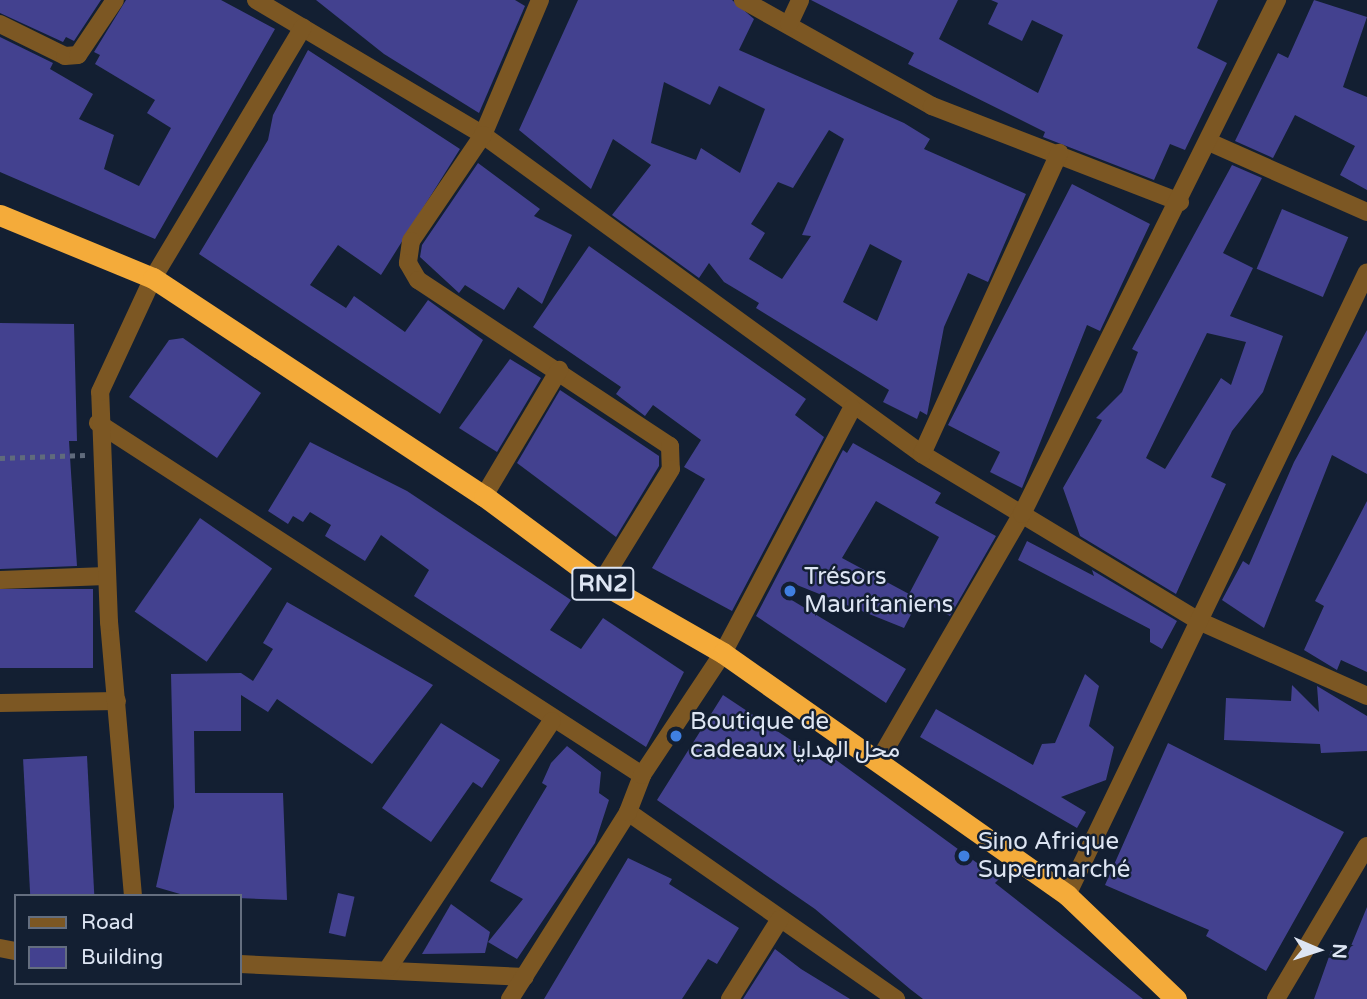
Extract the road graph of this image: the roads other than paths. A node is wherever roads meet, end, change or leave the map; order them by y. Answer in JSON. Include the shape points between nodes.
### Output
{"nodes":[{"id":1,"x":116,"y":0,"type":"edge"},
{"id":2,"x":256,"y":0,"type":"edge"},
{"id":3,"x":540,"y":0,"type":"edge"},
{"id":4,"x":743,"y":0,"type":"edge"},
{"id":5,"x":800,"y":0,"type":"edge"},
{"id":6,"x":1277,"y":0,"type":"edge"},
{"id":7,"x":789,"y":23,"type":"junction"},
{"id":8,"x":0,"y":24,"type":"edge"},
{"id":9,"x":303,"y":27,"type":"junction"},
{"id":10,"x":484,"y":135,"type":"junction"},
{"id":11,"x":1209,"y":142,"type":"junction"},
{"id":12,"x":1059,"y":153,"type":"junction"},
{"id":13,"x":1180,"y":202,"type":"junction"},
{"id":14,"x":1367,"y":212,"type":"edge"},
{"id":15,"x":0,"y":215,"type":"edge"},
{"id":16,"x":1367,"y":272,"type":"edge"},
{"id":17,"x":153,"y":278,"type":"junction"},
{"id":18,"x":559,"y":370,"type":"junction"},
{"id":19,"x":852,"y":408,"type":"junction"},
{"id":20,"x":98,"y":424,"type":"junction"},
{"id":21,"x":922,"y":454,"type":"junction"},
{"id":22,"x":484,"y":496,"type":"junction"},
{"id":23,"x":1022,"y":514,"type":"junction"},
{"id":24,"x":106,"y":576,"type":"junction"},
{"id":25,"x":0,"y":580,"type":"edge"},
{"id":26,"x":601,"y":583,"type":"junction"},
{"id":27,"x":1201,"y":622,"type":"junction"},
{"id":28,"x":723,"y":653,"type":"junction"},
{"id":29,"x":1367,"y":696,"type":"edge"},
{"id":30,"x":117,"y":701,"type":"junction"},
{"id":31,"x":0,"y":703,"type":"edge"},
{"id":32,"x":552,"y":721,"type":"junction"},
{"id":33,"x":878,"y":762,"type":"junction"},
{"id":34,"x":642,"y":775,"type":"junction"},
{"id":35,"x":628,"y":812,"type":"junction"},
{"id":36,"x":1367,"y":846,"type":"edge"},
{"id":37,"x":133,"y":894,"type":"edge"},
{"id":38,"x":1067,"y":895,"type":"junction"},
{"id":39,"x":780,"y":919,"type":"junction"},
{"id":40,"x":242,"y":964,"type":"edge"},
{"id":41,"x":389,"y":967,"type":"junction"},
{"id":42,"x":525,"y":977,"type":"junction"},
{"id":43,"x":510,"y":999,"type":"edge"},
{"id":44,"x":730,"y":999,"type":"edge"},
{"id":45,"x":896,"y":999,"type":"edge"},
{"id":46,"x":1176,"y":999,"type":"edge"},
{"id":47,"x":1276,"y":999,"type":"edge"}],
"edges":[{"from":1,"to":8,"type":"street","via":[[78,55],[65,56]]},
{"from":2,"to":9,"type":"street"},
{"from":3,"to":10,"type":"street"},
{"from":4,"to":7,"type":"street"},
{"from":5,"to":7,"type":"street"},
{"from":6,"to":11,"type":"street"},
{"from":7,"to":12,"type":"street","via":[[932,106]]},
{"from":9,"to":10,"type":"street"},
{"from":9,"to":17,"type":"street"},
{"from":10,"to":18,"type":"street","via":[[411,241],[408,263],[418,280]]},
{"from":10,"to":19,"type":"street"},
{"from":11,"to":13,"type":"street"},
{"from":11,"to":14,"type":"street"},
{"from":12,"to":13,"type":"street"},
{"from":12,"to":21,"type":"street"},
{"from":13,"to":23,"type":"street"},
{"from":15,"to":17,"type":"highway","number":"RN2"},
{"from":16,"to":27,"type":"street"},
{"from":17,"to":20,"type":"street","via":[[100,392]]},
{"from":17,"to":22,"type":"highway","number":"RN2"},
{"from":18,"to":22,"type":"street"},
{"from":18,"to":26,"type":"street","via":[[657,435],[673,457]]},
{"from":19,"to":21,"type":"street"},
{"from":19,"to":28,"type":"street"},
{"from":20,"to":24,"type":"street"},
{"from":20,"to":32,"type":"street"},
{"from":21,"to":23,"type":"street"},
{"from":22,"to":26,"type":"highway","number":"RN2"},
{"from":23,"to":27,"type":"street"},
{"from":23,"to":33,"type":"street"},
{"from":24,"to":25,"type":"street"},
{"from":24,"to":30,"type":"street"},
{"from":26,"to":28,"type":"highway","number":"RN2"},
{"from":27,"to":29,"type":"street"},
{"from":27,"to":38,"type":"street"},
{"from":28,"to":33,"type":"highway","number":"RN2"},
{"from":28,"to":34,"type":"street"},
{"from":30,"to":31,"type":"street"},
{"from":30,"to":37,"type":"street"},
{"from":32,"to":34,"type":"street"},
{"from":32,"to":41,"type":"street"},
{"from":33,"to":38,"type":"highway","number":"RN2"},
{"from":34,"to":35,"type":"street"},
{"from":35,"to":39,"type":"street"},
{"from":35,"to":42,"type":"street"},
{"from":36,"to":47,"type":"street"},
{"from":38,"to":46,"type":"highway","number":"RN2"},
{"from":39,"to":44,"type":"street"},
{"from":39,"to":45,"type":"street"},
{"from":40,"to":41,"type":"street"},
{"from":41,"to":42,"type":"street"},
{"from":42,"to":43,"type":"street"}]}
